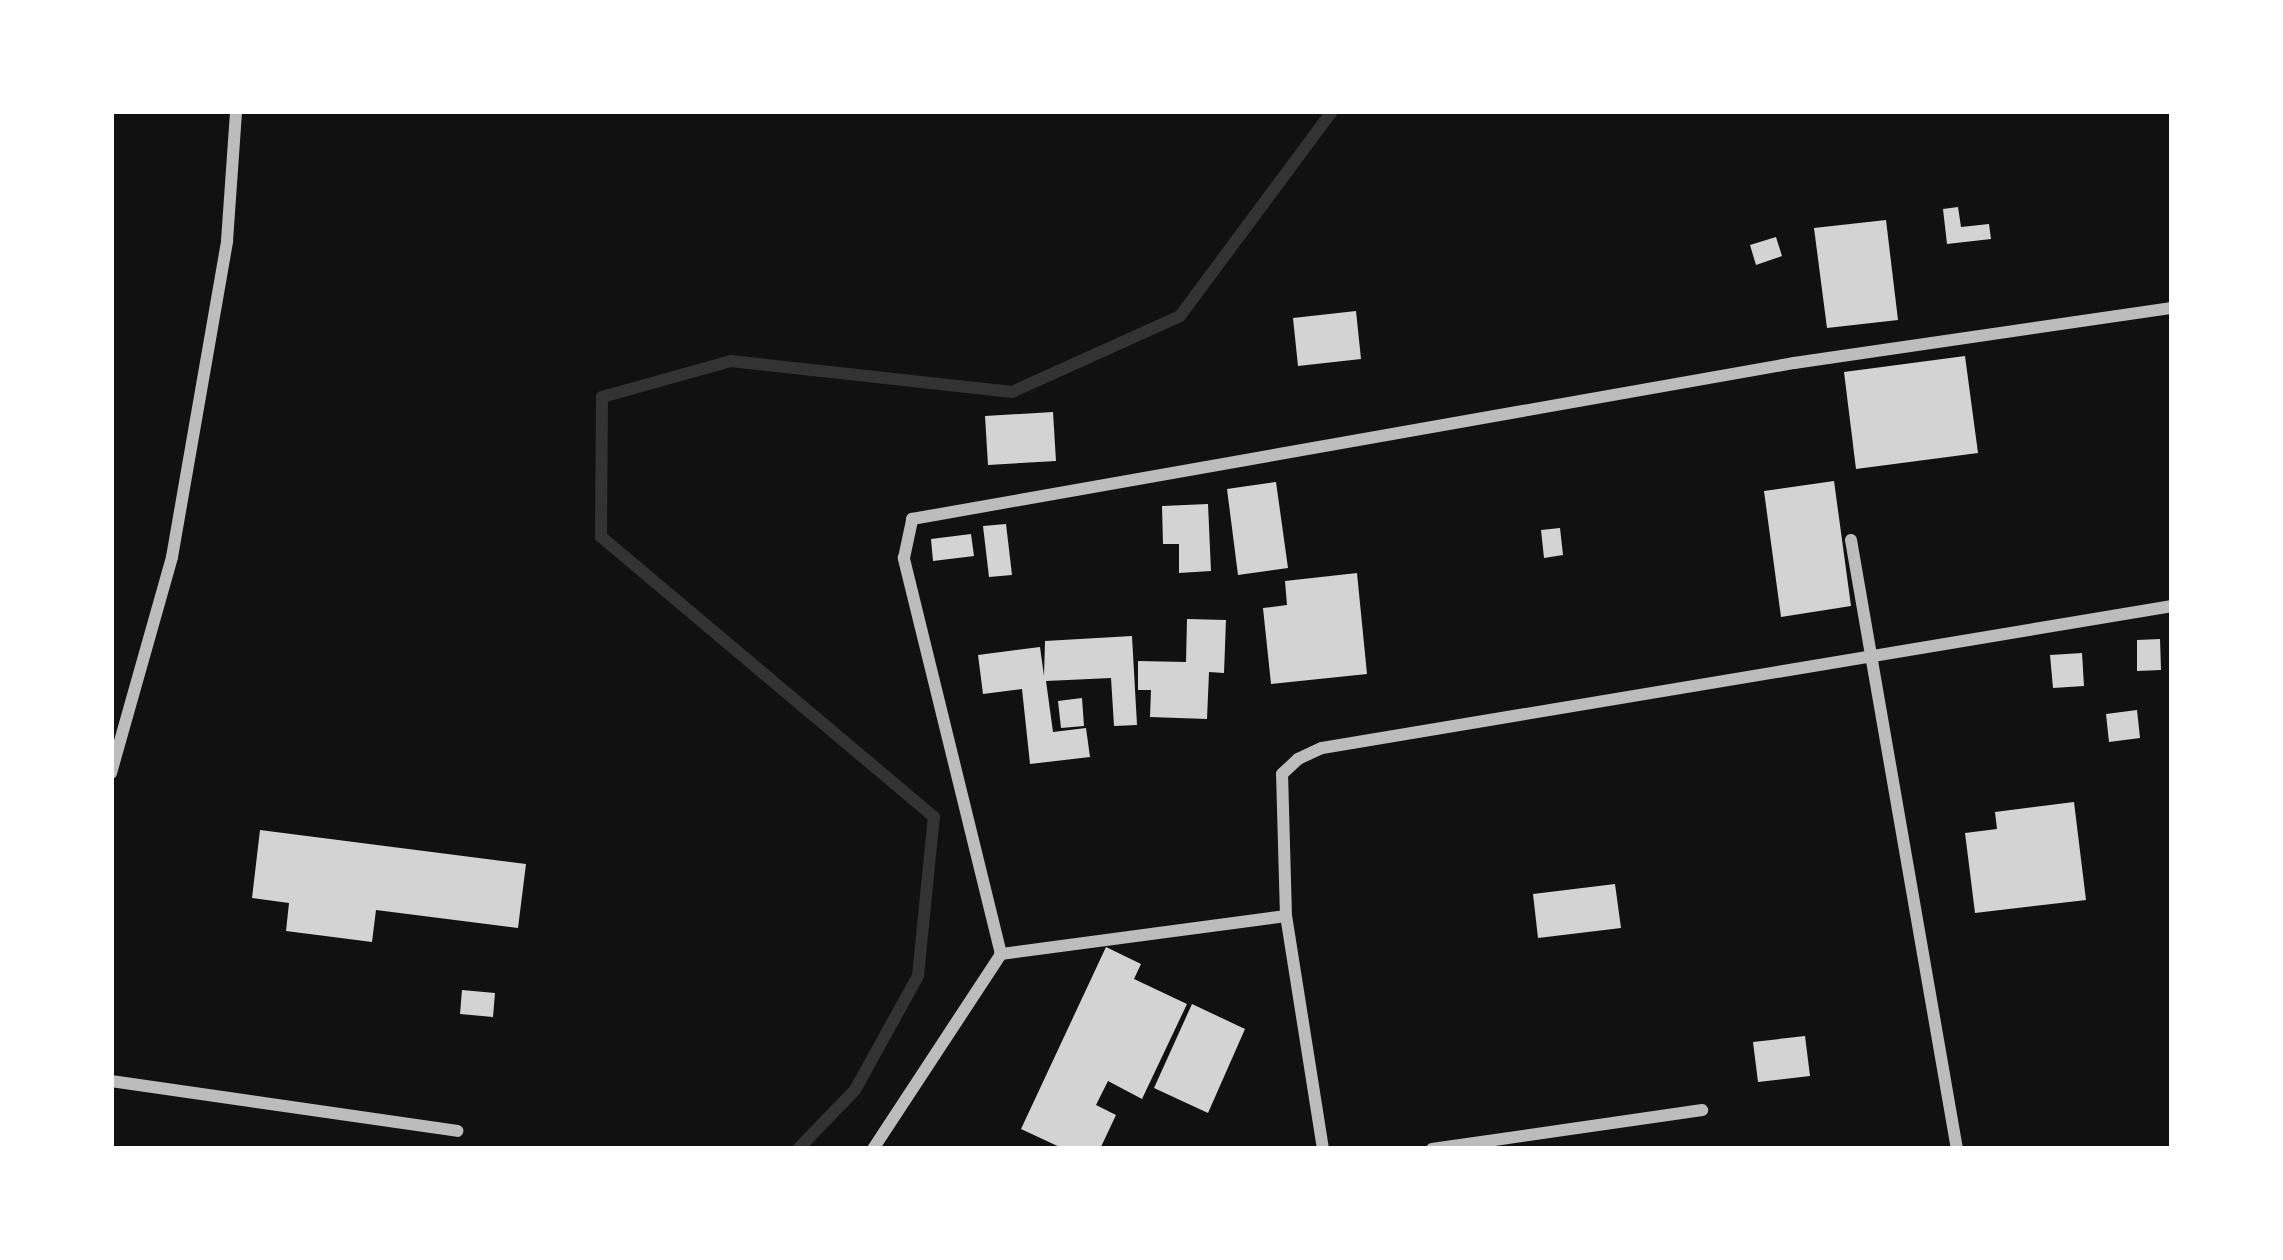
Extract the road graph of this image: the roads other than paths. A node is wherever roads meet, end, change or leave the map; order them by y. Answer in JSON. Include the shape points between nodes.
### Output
{"nodes":[{"id":1,"x":236,"y":111,"type":"edge"},
{"id":2,"x":2172,"y":308,"type":"edge"},
{"id":3,"x":1851,"y":540,"type":"dead end"},
{"id":4,"x":2172,"y":606,"type":"edge"},
{"id":5,"x":1871,"y":657,"type":"junction"},
{"id":6,"x":111,"y":773,"type":"edge"},
{"id":7,"x":1286,"y":916,"type":"junction"},
{"id":8,"x":1001,"y":954,"type":"junction"},
{"id":9,"x":111,"y":1082,"type":"edge"},
{"id":10,"x":1702,"y":1110,"type":"dead end"},
{"id":11,"x":458,"y":1131,"type":"dead end"},
{"id":12,"x":873,"y":1149,"type":"edge"},
{"id":13,"x":1323,"y":1149,"type":"edge"},
{"id":14,"x":1432,"y":1149,"type":"edge"},
{"id":15,"x":1958,"y":1149,"type":"edge"}],
"edges":[{"from":1,"to":6,"type":"street","via":[[227,241],[172,557]]},
{"from":2,"to":8,"type":"street","via":[[1794,363],[912,519],[904,558]]},
{"from":3,"to":5,"type":"street"},
{"from":4,"to":5,"type":"street"},
{"from":5,"to":7,"type":"street","via":[[1322,748],[1282,774]]},
{"from":5,"to":15,"type":"street"},
{"from":7,"to":8,"type":"street"},
{"from":7,"to":13,"type":"street"},
{"from":8,"to":12,"type":"street"},
{"from":9,"to":11,"type":"street"},
{"from":10,"to":14,"type":"street"}]}
